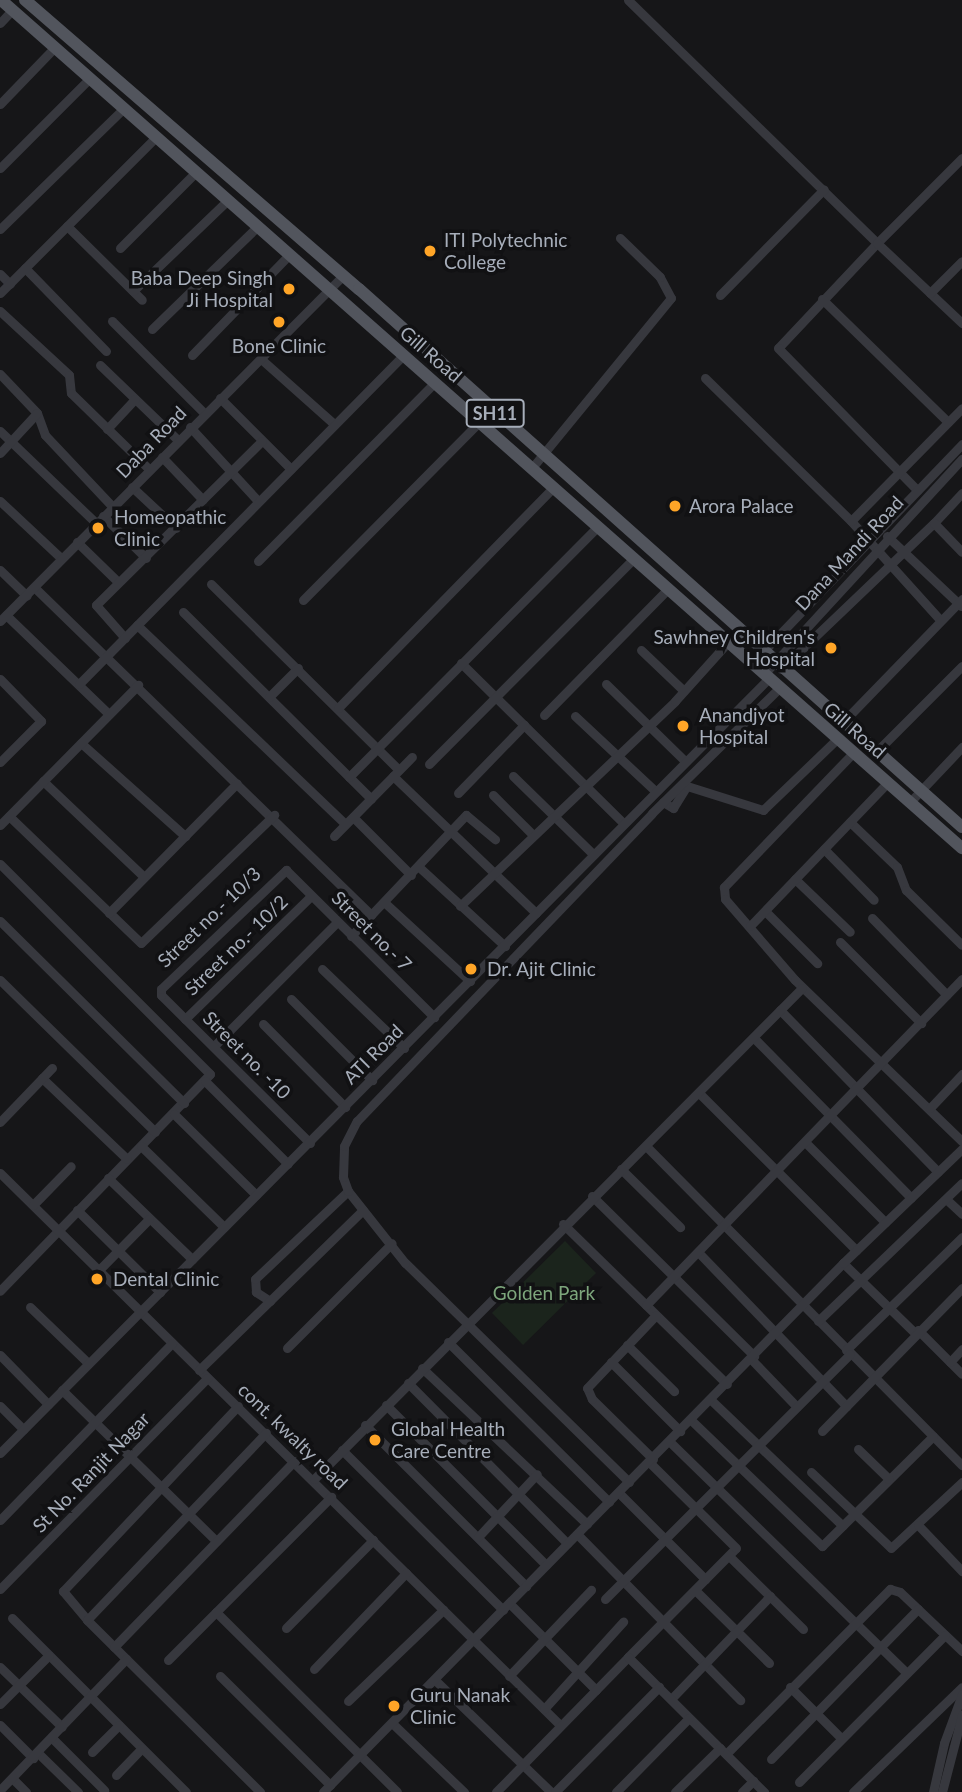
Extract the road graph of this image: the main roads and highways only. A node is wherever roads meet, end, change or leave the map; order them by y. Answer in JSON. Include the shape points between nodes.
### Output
{"nodes":[{"id":1,"x":1,"y":0,"type":"edge"},
{"id":2,"x":26,"y":0,"type":"edge"},
{"id":3,"x":772,"y":671,"type":"junction"},
{"id":4,"x":962,"y":827,"type":"edge"},
{"id":5,"x":962,"y":848,"type":"edge"}],
"edges":[{"from":1,"to":3,"type":"main road","name":"Gill Road","number":"SH11","via":[[633,559],[753,662]]},
{"from":2,"to":3,"type":"main road","name":"Gill Road","number":"SH11","via":[[343,276],[762,652]]},
{"from":3,"to":4,"type":"main road","name":"Gill Road","number":"SH11"},
{"from":3,"to":5,"type":"main road","name":"Gill Road","number":"SH11","via":[[779,688]]}]}
